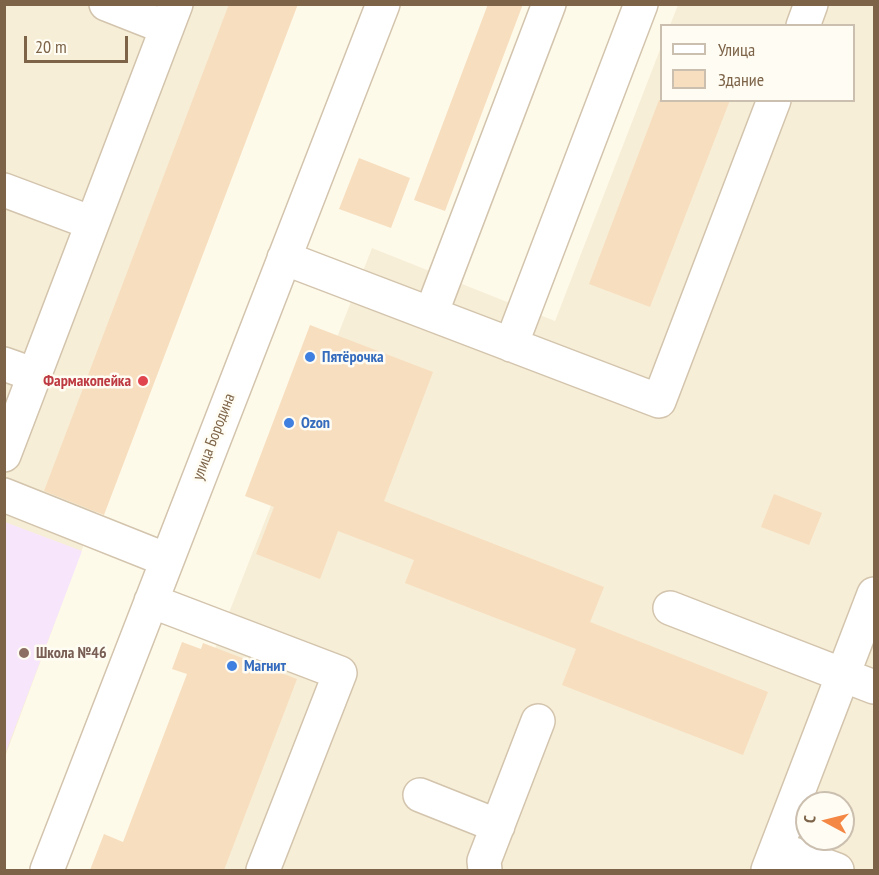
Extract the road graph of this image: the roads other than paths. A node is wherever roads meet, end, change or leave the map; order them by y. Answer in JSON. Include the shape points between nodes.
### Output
{"nodes":[{"id":1,"x":106,"y":4,"type":"edge"},
{"id":2,"x":383,"y":4,"type":"edge"},
{"id":3,"x":549,"y":4,"type":"edge"},
{"id":4,"x":641,"y":4,"type":"edge"},
{"id":5,"x":811,"y":4,"type":"edge"},
{"id":6,"x":172,"y":16,"type":"edge"},
{"id":7,"x":804,"y":24,"type":"edge"},
{"id":8,"x":773,"y":102,"type":"edge"},
{"id":9,"x":4,"y":190,"type":"edge"},
{"id":10,"x":92,"y":223,"type":"junction"},
{"id":11,"x":284,"y":258,"type":"junction"},
{"id":12,"x":431,"y":314,"type":"junction"},
{"id":13,"x":511,"y":345,"type":"junction"},
{"id":14,"x":4,"y":364,"type":"edge"},
{"id":15,"x":34,"y":375,"type":"junction"},
{"id":16,"x":4,"y":455,"type":"edge"},
{"id":17,"x":4,"y":495,"type":"edge"},
{"id":18,"x":167,"y":560,"type":"junction"},
{"id":19,"x":874,"y":594,"type":"edge"},
{"id":20,"x":151,"y":601,"type":"junction"},
{"id":21,"x":670,"y":608,"type":"dead end"},
{"id":22,"x":843,"y":675,"type":"junction"},
{"id":23,"x":874,"y":687,"type":"edge"},
{"id":24,"x":538,"y":721,"type":"dead end"},
{"id":25,"x":420,"y":795,"type":"dead end"},
{"id":26,"x":498,"y":826,"type":"junction"},
{"id":27,"x":773,"y":859,"type":"edge"},
{"id":28,"x":46,"y":870,"type":"edge"},
{"id":29,"x":263,"y":870,"type":"edge"},
{"id":30,"x":485,"y":870,"type":"edge"},
{"id":31,"x":837,"y":870,"type":"edge"}],
"edges":[{"from":1,"to":6,"type":"street"},
{"from":2,"to":11,"type":"street","name":"улица Бородина"},
{"from":3,"to":12,"type":"street"},
{"from":4,"to":13,"type":"street"},
{"from":5,"to":7,"type":"street"},
{"from":6,"to":10,"type":"street"},
{"from":8,"to":13,"type":"street","via":[[659,402]]},
{"from":9,"to":10,"type":"street"},
{"from":10,"to":15,"type":"street"},
{"from":11,"to":12,"type":"street"},
{"from":11,"to":18,"type":"street","name":"улица Бородина"},
{"from":12,"to":13,"type":"street"},
{"from":14,"to":15,"type":"street"},
{"from":15,"to":16,"type":"street"},
{"from":17,"to":18,"type":"street"},
{"from":18,"to":20,"type":"street","name":"улица Бородина"},
{"from":19,"to":22,"type":"street"},
{"from":20,"to":28,"type":"street","name":"улица Бородина"},
{"from":20,"to":29,"type":"street","via":[[340,673]]},
{"from":21,"to":22,"type":"street"},
{"from":22,"to":23,"type":"street"},
{"from":22,"to":27,"type":"street"},
{"from":24,"to":26,"type":"street"},
{"from":25,"to":26,"type":"street"},
{"from":26,"to":30,"type":"street","via":[[484,861]]},
{"from":27,"to":31,"type":"street"}]}
